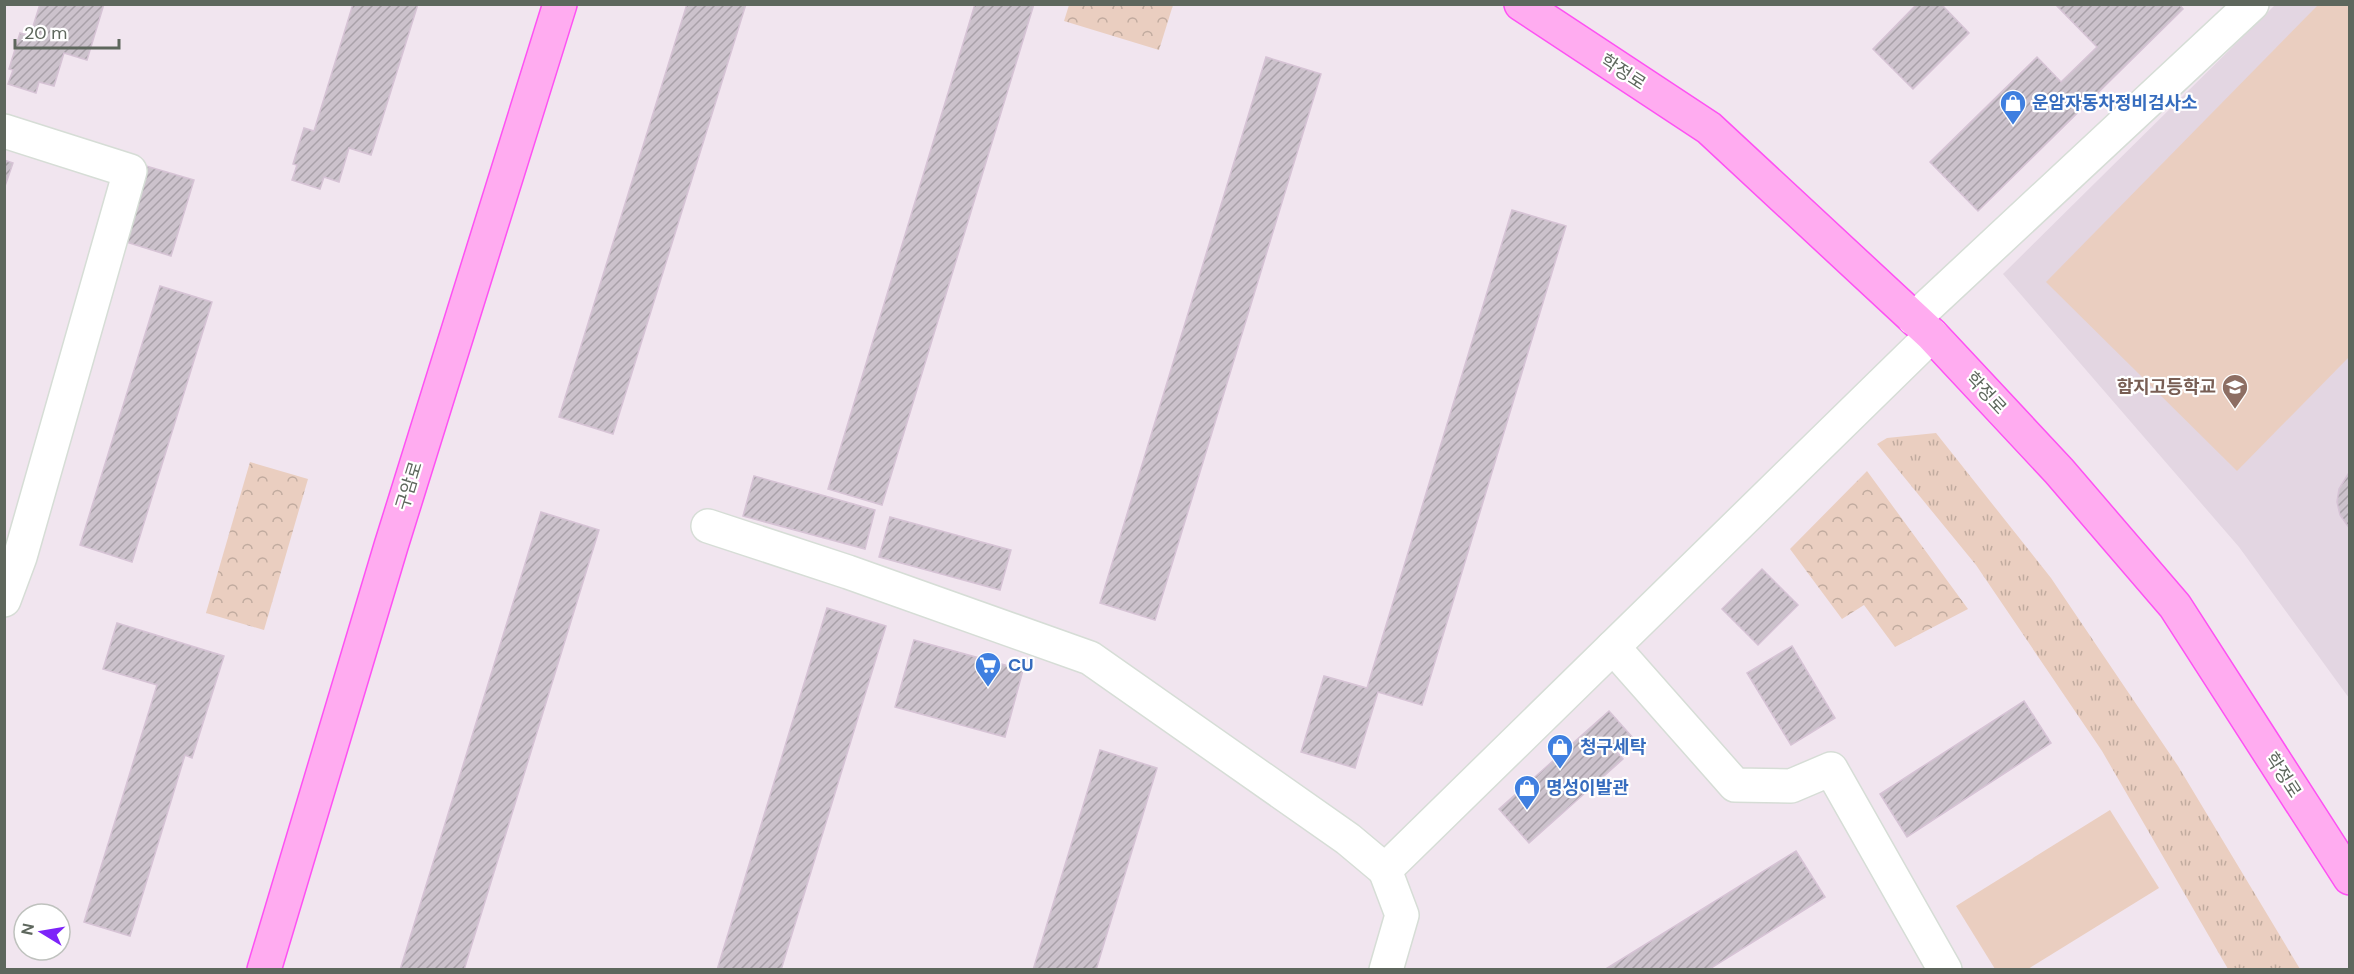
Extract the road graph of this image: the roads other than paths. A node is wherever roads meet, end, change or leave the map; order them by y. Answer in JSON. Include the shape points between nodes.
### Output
{"nodes":[{"id":1,"x":560,"y":4,"type":"edge"},
{"id":2,"x":1521,"y":4,"type":"edge"},
{"id":3,"x":2252,"y":5,"type":"edge"},
{"id":4,"x":4,"y":131,"type":"edge"},
{"id":5,"x":1923,"y":327,"type":"junction"},
{"id":6,"x":708,"y":526,"type":"dead end"},
{"id":7,"x":4,"y":600,"type":"edge"},
{"id":8,"x":1613,"y":647,"type":"junction"},
{"id":9,"x":1385,"y":870,"type":"junction"},
{"id":10,"x":2349,"y":878,"type":"edge"},
{"id":11,"x":264,"y":969,"type":"edge"},
{"id":12,"x":1386,"y":969,"type":"edge"},
{"id":13,"x":1946,"y":969,"type":"edge"}],
"edges":[{"from":1,"to":11,"type":"main road","name":"구암로"},
{"from":2,"to":5,"type":"main road","name":"학정로","via":[[1709,128]]},
{"from":3,"to":5,"type":"street"},
{"from":4,"to":7,"type":"street","via":[[130,171],[20,557]]},
{"from":5,"to":8,"type":"street"},
{"from":5,"to":10,"type":"main road","name":"학정로","via":[[2059,471],[2175,606]]},
{"from":6,"to":9,"type":"street","via":[[1090,658],[1348,839]]},
{"from":8,"to":9,"type":"street"},
{"from":8,"to":13,"type":"street","via":[[1735,785],[1791,786],[1831,769]]},
{"from":9,"to":12,"type":"street","via":[[1402,915]]}]}
